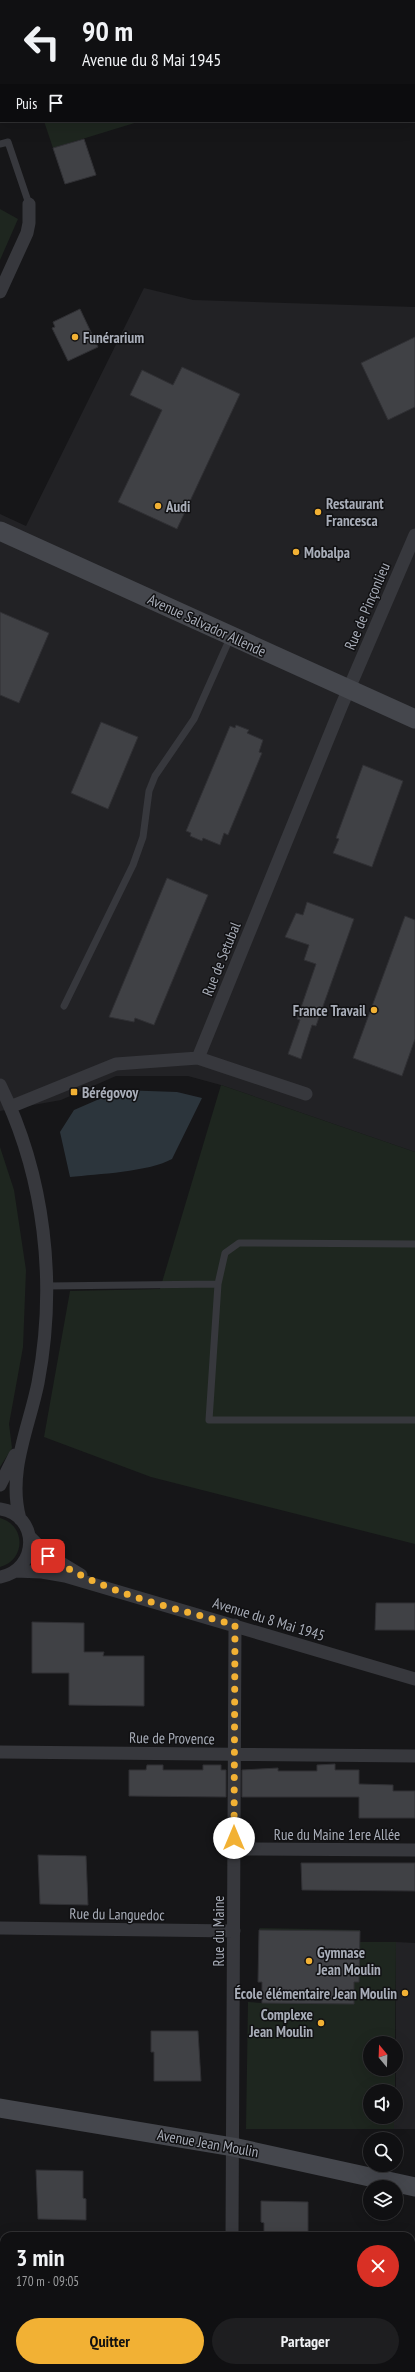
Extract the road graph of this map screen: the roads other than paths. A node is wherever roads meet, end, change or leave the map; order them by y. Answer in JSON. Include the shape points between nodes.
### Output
{"nodes":[{"id":1,"x":0,"y":144,"type":"edge"},
{"id":2,"x":29,"y":204,"type":"joint"},
{"id":3,"x":0,"y":292,"type":"edge"},
{"id":4,"x":0,"y":531,"type":"edge"},
{"id":5,"x":415,"y":535,"type":"edge"},
{"id":6,"x":231,"y":636,"type":"junction"},
{"id":7,"x":348,"y":690,"type":"junction"},
{"id":8,"x":415,"y":719,"type":"edge"},
{"id":9,"x":64,"y":1006,"type":"dead end"},
{"id":10,"x":198,"y":1058,"type":"junction"},
{"id":11,"x":0,"y":1085,"type":"edge"},
{"id":12,"x":306,"y":1094,"type":"dead end"},
{"id":13,"x":10,"y":1107,"type":"junction"},
{"id":14,"x":415,"y":1244,"type":"edge"},
{"id":15,"x":218,"y":1284,"type":"junction"},
{"id":16,"x":47,"y":1286,"type":"junction"},
{"id":17,"x":415,"y":1420,"type":"edge"},
{"id":18,"x":23,"y":1437,"type":"junction"},
{"id":19,"x":0,"y":1485,"type":"edge"},
{"id":20,"x":0,"y":1509,"type":"edge"},
{"id":21,"x":20,"y":1519,"type":"junction"},
{"id":22,"x":30,"y":1537,"type":"junction"},
{"id":23,"x":15,"y":1571,"type":"junction"},
{"id":24,"x":0,"y":1577,"type":"edge"},
{"id":25,"x":114,"y":1591,"type":"junction"},
{"id":26,"x":235,"y":1625,"type":"junction"},
{"id":27,"x":415,"y":1679,"type":"edge"},
{"id":28,"x":0,"y":1752,"type":"edge"},
{"id":29,"x":234,"y":1754,"type":"junction"},
{"id":30,"x":415,"y":1756,"type":"edge"},
{"id":31,"x":234,"y":1849,"type":"junction"},
{"id":32,"x":415,"y":1850,"type":"edge"},
{"id":33,"x":0,"y":1928,"type":"edge"},
{"id":34,"x":234,"y":1931,"type":"junction"},
{"id":35,"x":0,"y":2108,"type":"edge"},
{"id":36,"x":233,"y":2146,"type":"junction"},
{"id":37,"x":415,"y":2187,"type":"edge"},
{"id":38,"x":232,"y":2232,"type":"edge"}],
"edges":[{"from":1,"to":2,"type":"lane","via":[[8,142]]},
{"from":2,"to":3,"type":"street","via":[[27,233]]},
{"from":4,"to":6,"type":"street","name":"Avenue Salvador Allende"},
{"from":5,"to":7,"type":"street","name":"Rue de Pinçonlieu"},
{"from":6,"to":7,"type":"street","name":"Avenue Salvador Allende"},
{"from":6,"to":9,"type":"lane","via":[[194,719],[156,776],[149,791],[143,837],[133,865]]},
{"from":7,"to":8,"type":"street","name":"Avenue Salvador Allende"},
{"from":7,"to":10,"type":"street","name":"Rue de Setubal"},
{"from":10,"to":12,"type":"street"},
{"from":10,"to":13,"type":"street","via":[[116,1064]]},
{"from":11,"to":13,"type":"street"},
{"from":13,"to":16,"type":"street","via":[[36,1189]]},
{"from":14,"to":15,"type":"lane","via":[[239,1243],[225,1254]]},
{"from":15,"to":16,"type":"lane"},
{"from":15,"to":17,"type":"lane","via":[[209,1420]]},
{"from":16,"to":18,"type":"street","via":[[43,1351]]},
{"from":18,"to":19,"type":"street"},
{"from":18,"to":21,"type":"street","via":[[16,1477],[16,1500]]},
{"from":20,"to":21,"type":"street","via":[[12,1512]]},
{"from":21,"to":22,"type":"street","name":"Avenue du 8 Mai 1945"},
{"from":22,"to":23,"type":"street","via":[[27,1556]]},
{"from":22,"to":25,"type":"street","name":"Avenue du 8 Mai 1945","via":[[55,1560]]},
{"from":23,"to":24,"type":"street"},
{"from":23,"to":25,"type":"street","name":"Avenue du 8 Mai 1945","via":[[52,1573]]},
{"from":25,"to":26,"type":"street","name":"Avenue du 8 Mai 1945"},
{"from":26,"to":27,"type":"street","name":"Avenue du 8 Mai 1945"},
{"from":26,"to":29,"type":"street","name":"Rue du Maine"},
{"from":28,"to":29,"type":"street","name":"Rue de Provence"},
{"from":29,"to":30,"type":"street","name":"Rue de Provence"},
{"from":29,"to":31,"type":"street","name":"Rue du Maine"},
{"from":31,"to":32,"type":"street","name":"Rue du Maine 1ere Allée"},
{"from":31,"to":34,"type":"street","name":"Rue du Maine"},
{"from":33,"to":34,"type":"street","name":"Rue du Languedoc"},
{"from":34,"to":36,"type":"street","name":"Rue du Maine"},
{"from":35,"to":36,"type":"street","name":"Avenue Jean Moulin"},
{"from":36,"to":37,"type":"street","name":"Avenue Jean Moulin"},
{"from":36,"to":38,"type":"street","name":"Rue du Maine"}]}
